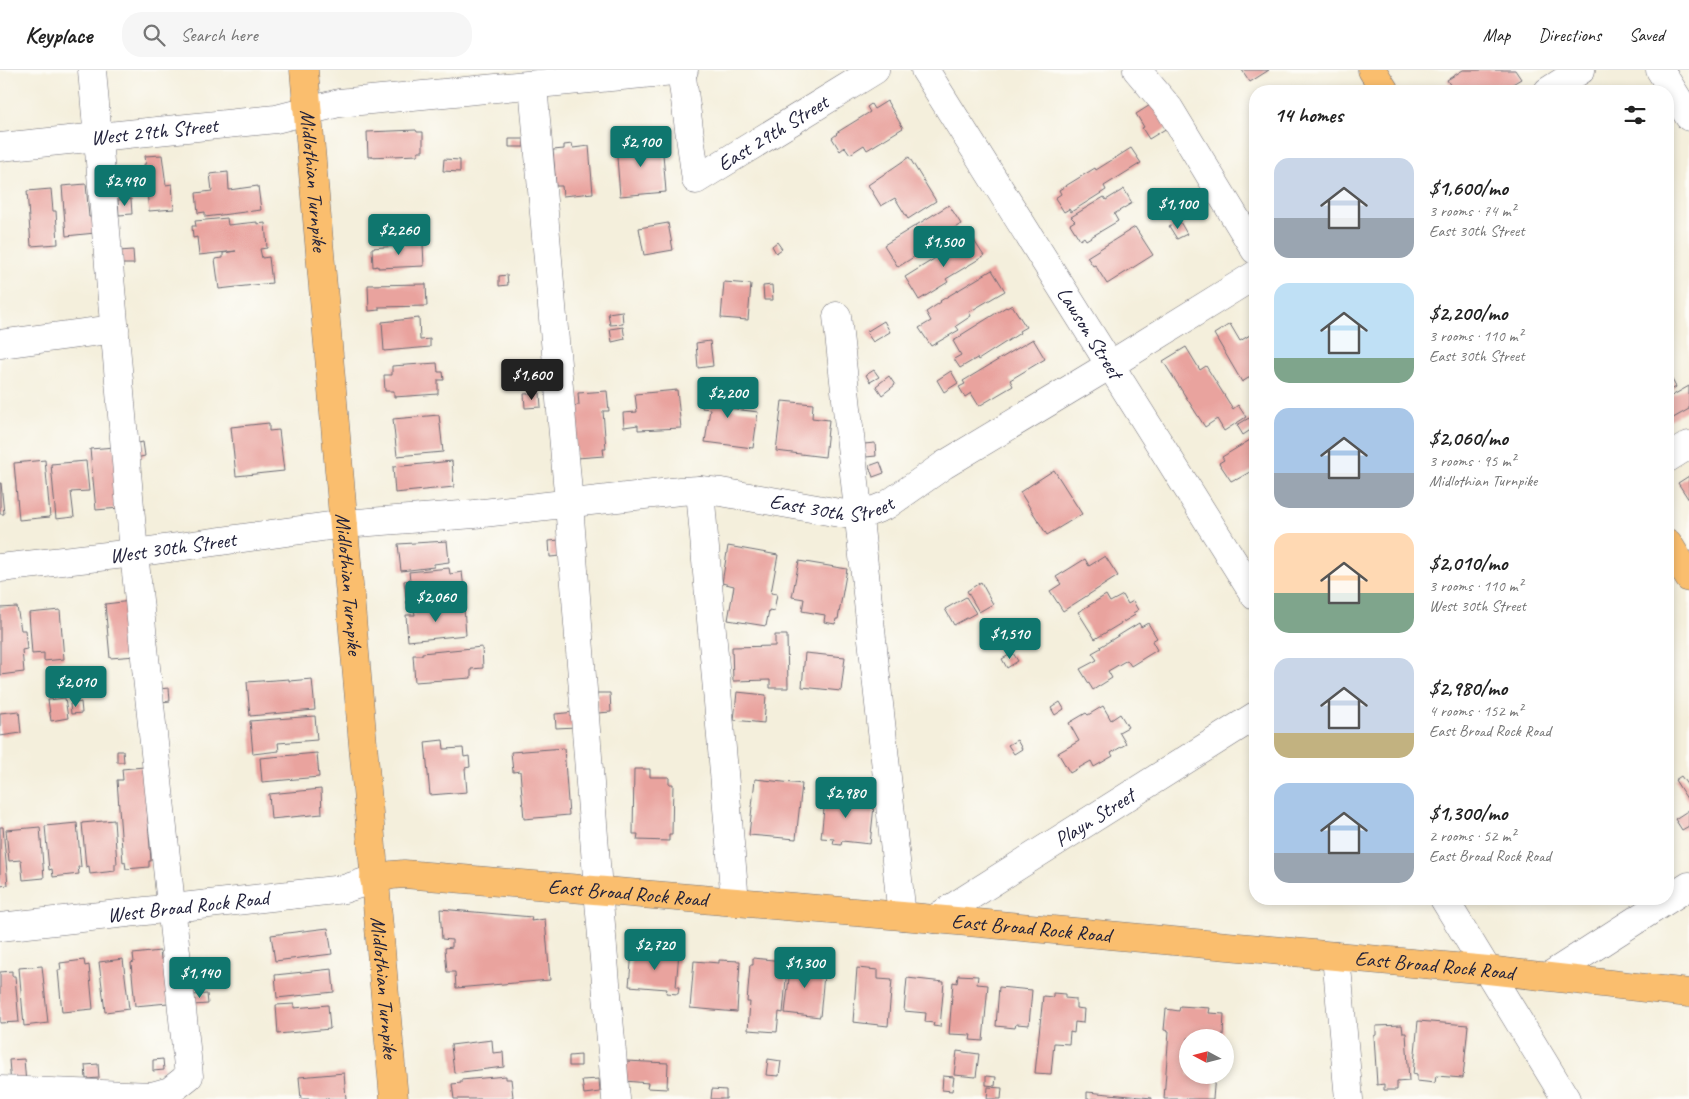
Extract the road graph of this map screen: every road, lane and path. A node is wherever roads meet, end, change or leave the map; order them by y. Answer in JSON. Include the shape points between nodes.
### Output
{"nodes":[{"id":1,"x":92,"y":70,"type":"edge"},
{"id":2,"x":304,"y":70,"type":"edge"},
{"id":3,"x":682,"y":70,"type":"edge"},
{"id":4,"x":875,"y":70,"type":"edge"},
{"id":5,"x":925,"y":70,"type":"edge"},
{"id":6,"x":1137,"y":70,"type":"edge"},
{"id":7,"x":1372,"y":70,"type":"edge"},
{"id":8,"x":1581,"y":70,"type":"edge"},
{"id":9,"x":1660,"y":70,"type":"edge"},
{"id":10,"x":533,"y":85,"type":"junction"},
{"id":11,"x":1381,"y":85,"type":"edge"},
{"id":12,"x":1557,"y":85,"type":"edge"},
{"id":13,"x":1669,"y":85,"type":"edge"},
{"id":14,"x":1674,"y":93,"type":"edge"},
{"id":15,"x":307,"y":111,"type":"junction"},
{"id":16,"x":1689,"y":118,"type":"edge"},
{"id":17,"x":99,"y":138,"type":"junction"},
{"id":18,"x":0,"y":147,"type":"edge"},
{"id":19,"x":1249,"y":240,"type":"edge"},
{"id":20,"x":1249,"y":279,"type":"edge"},
{"id":21,"x":837,"y":316,"type":"dead end"},
{"id":22,"x":115,"y":330,"type":"junction"},
{"id":23,"x":0,"y":344,"type":"edge"},
{"id":24,"x":1110,"y":365,"type":"junction"},
{"id":25,"x":1689,"y":445,"type":"edge"},
{"id":26,"x":1674,"y":454,"type":"edge"},
{"id":27,"x":700,"y":490,"type":"junction"},
{"id":28,"x":569,"y":504,"type":"junction"},
{"id":29,"x":859,"y":514,"type":"junction"},
{"id":30,"x":344,"y":524,"type":"junction"},
{"id":31,"x":134,"y":553,"type":"junction"},
{"id":32,"x":1674,"y":554,"type":"edge"},
{"id":33,"x":0,"y":568,"type":"edge"},
{"id":34,"x":1689,"y":578,"type":"edge"},
{"id":35,"x":1249,"y":586,"type":"edge"},
{"id":36,"x":1249,"y":720,"type":"edge"},
{"id":37,"x":374,"y":879,"type":"junction"},
{"id":38,"x":1689,"y":886,"type":"edge"},
{"id":39,"x":598,"y":890,"type":"junction"},
{"id":40,"x":1674,"y":896,"type":"edge"},
{"id":41,"x":735,"y":902,"type":"junction"},
{"id":42,"x":1448,"y":905,"type":"edge"},
{"id":43,"x":1659,"y":905,"type":"edge"},
{"id":44,"x":172,"y":907,"type":"junction"},
{"id":45,"x":902,"y":916,"type":"junction"},
{"id":46,"x":934,"y":919,"type":"junction"},
{"id":47,"x":0,"y":927,"type":"edge"},
{"id":48,"x":1336,"y":956,"type":"junction"},
{"id":49,"x":1488,"y":970,"type":"junction"},
{"id":50,"x":1549,"y":976,"type":"junction"},
{"id":51,"x":1689,"y":992,"type":"edge"},
{"id":52,"x":0,"y":1090,"type":"edge"},
{"id":53,"x":394,"y":1099,"type":"edge"},
{"id":54,"x":616,"y":1099,"type":"edge"},
{"id":55,"x":1348,"y":1099,"type":"edge"},
{"id":56,"x":1566,"y":1099,"type":"edge"}],
"edges":[{"from":1,"to":17,"type":"street"},
{"from":2,"to":15,"type":"main road","name":"Midlothian Turnpike"},
{"from":3,"to":4,"type":"street","name":"East 29th Street","via":[[696,180]]},
{"from":3,"to":10,"type":"street"},
{"from":5,"to":24,"type":"street","name":"Lawson Street"},
{"from":6,"to":19,"type":"street","via":[[1169,108]]},
{"from":7,"to":11,"type":"main road"},
{"from":8,"to":12,"type":"street"},
{"from":9,"to":13,"type":"street"},
{"from":10,"to":15,"type":"street","via":[[339,103]]},
{"from":10,"to":28,"type":"street"},
{"from":14,"to":16,"type":"street"},
{"from":15,"to":17,"type":"street","name":"West 29th Street","via":[[276,120]]},
{"from":15,"to":30,"type":"main road","name":"Midlothian Turnpike"},
{"from":17,"to":18,"type":"street","name":"West 29th Street"},
{"from":17,"to":22,"type":"street"},
{"from":20,"to":24,"type":"street","name":"East 30th Street"},
{"from":21,"to":29,"type":"street"},
{"from":22,"to":23,"type":"street"},
{"from":22,"to":31,"type":"street"},
{"from":24,"to":29,"type":"street","name":"East 30th Street","via":[[944,465],[887,505]]},
{"from":24,"to":35,"type":"street","name":"Lawson Street"},
{"from":25,"to":26,"type":"street"},
{"from":27,"to":28,"type":"street","name":"East 30th Street"},
{"from":27,"to":29,"type":"street","name":"East 30th Street"},
{"from":27,"to":41,"type":"street"},
{"from":28,"to":30,"type":"street","name":"East 30th Street"},
{"from":28,"to":39,"type":"street"},
{"from":29,"to":45,"type":"street"},
{"from":30,"to":31,"type":"street","name":"West 30th Street"},
{"from":30,"to":37,"type":"main road","name":"Midlothian Turnpike"},
{"from":31,"to":33,"type":"street","name":"West 30th Street"},
{"from":31,"to":44,"type":"street"},
{"from":32,"to":34,"type":"main road"},
{"from":36,"to":46,"type":"street","name":"Playn Street"},
{"from":37,"to":39,"type":"main road","name":"East Broad Rock Road","via":[[404,874]]},
{"from":37,"to":44,"type":"street","name":"West Broad Rock Road","via":[[344,888]]},
{"from":37,"to":53,"type":"main road","name":"Midlothian Turnpike"},
{"from":38,"to":40,"type":"street"},
{"from":39,"to":41,"type":"main road","name":"East Broad Rock Road"},
{"from":39,"to":54,"type":"street"},
{"from":41,"to":45,"type":"main road","name":"East Broad Rock Road"},
{"from":42,"to":49,"type":"street"},
{"from":43,"to":50,"type":"street"},
{"from":44,"to":47,"type":"street","name":"West Broad Rock Road"},
{"from":44,"to":52,"type":"street","via":[[189,1076],[170,1091],[152,1096]]},
{"from":45,"to":46,"type":"main road","name":"East Broad Rock Road"},
{"from":46,"to":48,"type":"main road","name":"East Broad Rock Road"},
{"from":48,"to":49,"type":"main road","name":"East Broad Rock Road"},
{"from":48,"to":55,"type":"street"},
{"from":49,"to":50,"type":"main road","name":"East Broad Rock Road"},
{"from":49,"to":56,"type":"street"},
{"from":50,"to":51,"type":"main road","name":"East Broad Rock Road"}]}
